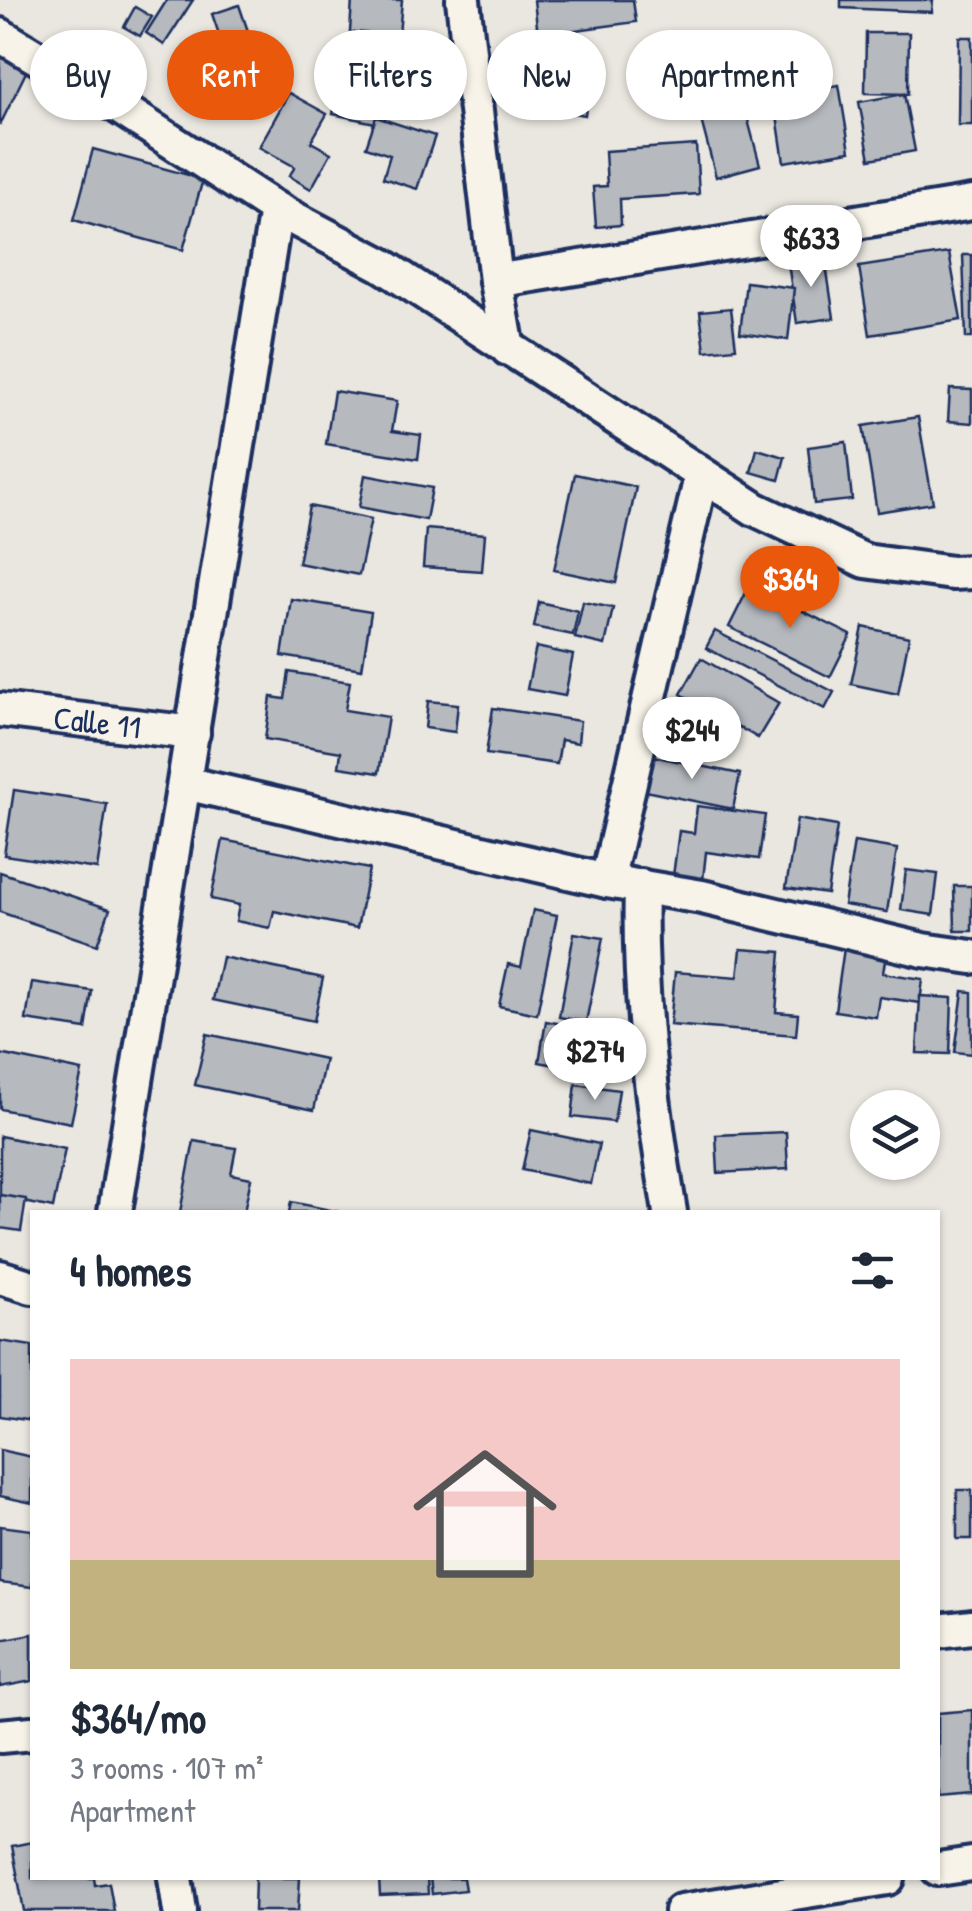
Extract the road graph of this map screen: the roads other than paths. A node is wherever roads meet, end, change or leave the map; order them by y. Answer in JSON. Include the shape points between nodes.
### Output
{"nodes":[{"id":1,"x":464,"y":0,"type":"edge"},
{"id":2,"x":0,"y":34,"type":"edge"},
{"id":3,"x":972,"y":203,"type":"edge"},
{"id":4,"x":276,"y":210,"type":"junction"},
{"id":5,"x":496,"y":281,"type":"junction"},
{"id":6,"x":508,"y":349,"type":"junction"},
{"id":7,"x":701,"y":476,"type":"junction"},
{"id":8,"x":972,"y":572,"type":"edge"},
{"id":9,"x":0,"y":710,"type":"edge"},
{"id":10,"x":193,"y":733,"type":"junction"},
{"id":11,"x":185,"y":783,"type":"junction"},
{"id":12,"x":607,"y":881,"type":"junction"},
{"id":13,"x":642,"y":886,"type":"junction"},
{"id":14,"x":972,"y":957,"type":"edge"},
{"id":15,"x":115,"y":1210,"type":"edge"},
{"id":16,"x":670,"y":1210,"type":"edge"},
{"id":17,"x":0,"y":1277,"type":"edge"},
{"id":18,"x":30,"y":1285,"type":"edge"},
{"id":19,"x":972,"y":1627,"type":"edge"},
{"id":20,"x":940,"y":1631,"type":"edge"},
{"id":21,"x":30,"y":1733,"type":"edge"},
{"id":22,"x":0,"y":1736,"type":"edge"},
{"id":23,"x":972,"y":1864,"type":"edge"},
{"id":24,"x":940,"y":1870,"type":"edge"},
{"id":25,"x":176,"y":1880,"type":"edge"},
{"id":26,"x":873,"y":1880,"type":"edge"},
{"id":27,"x":755,"y":1896,"type":"edge"},
{"id":28,"x":180,"y":1911,"type":"edge"},
{"id":29,"x":681,"y":1911,"type":"edge"}],
"edges":[{"from":1,"to":5,"type":"street"},
{"from":2,"to":4,"type":"street"},
{"from":3,"to":5,"type":"street"},
{"from":4,"to":6,"type":"street","via":[[382,265]]},
{"from":4,"to":10,"type":"street"},
{"from":5,"to":6,"type":"street"},
{"from":6,"to":7,"type":"street"},
{"from":7,"to":8,"type":"street","via":[[865,561]]},
{"from":7,"to":12,"type":"street"},
{"from":9,"to":10,"type":"street","name":"Calle 11"},
{"from":10,"to":11,"type":"street"},
{"from":11,"to":12,"type":"street"},
{"from":11,"to":15,"type":"street"},
{"from":12,"to":13,"type":"street"},
{"from":13,"to":14,"type":"street"},
{"from":13,"to":16,"type":"street","via":[[641,972]]},
{"from":17,"to":18,"type":"street"},
{"from":19,"to":20,"type":"street"},
{"from":21,"to":22,"type":"street"},
{"from":23,"to":24,"type":"street"},
{"from":25,"to":28,"type":"street"},
{"from":26,"to":27,"type":"street"},
{"from":27,"to":29,"type":"street"}]}
